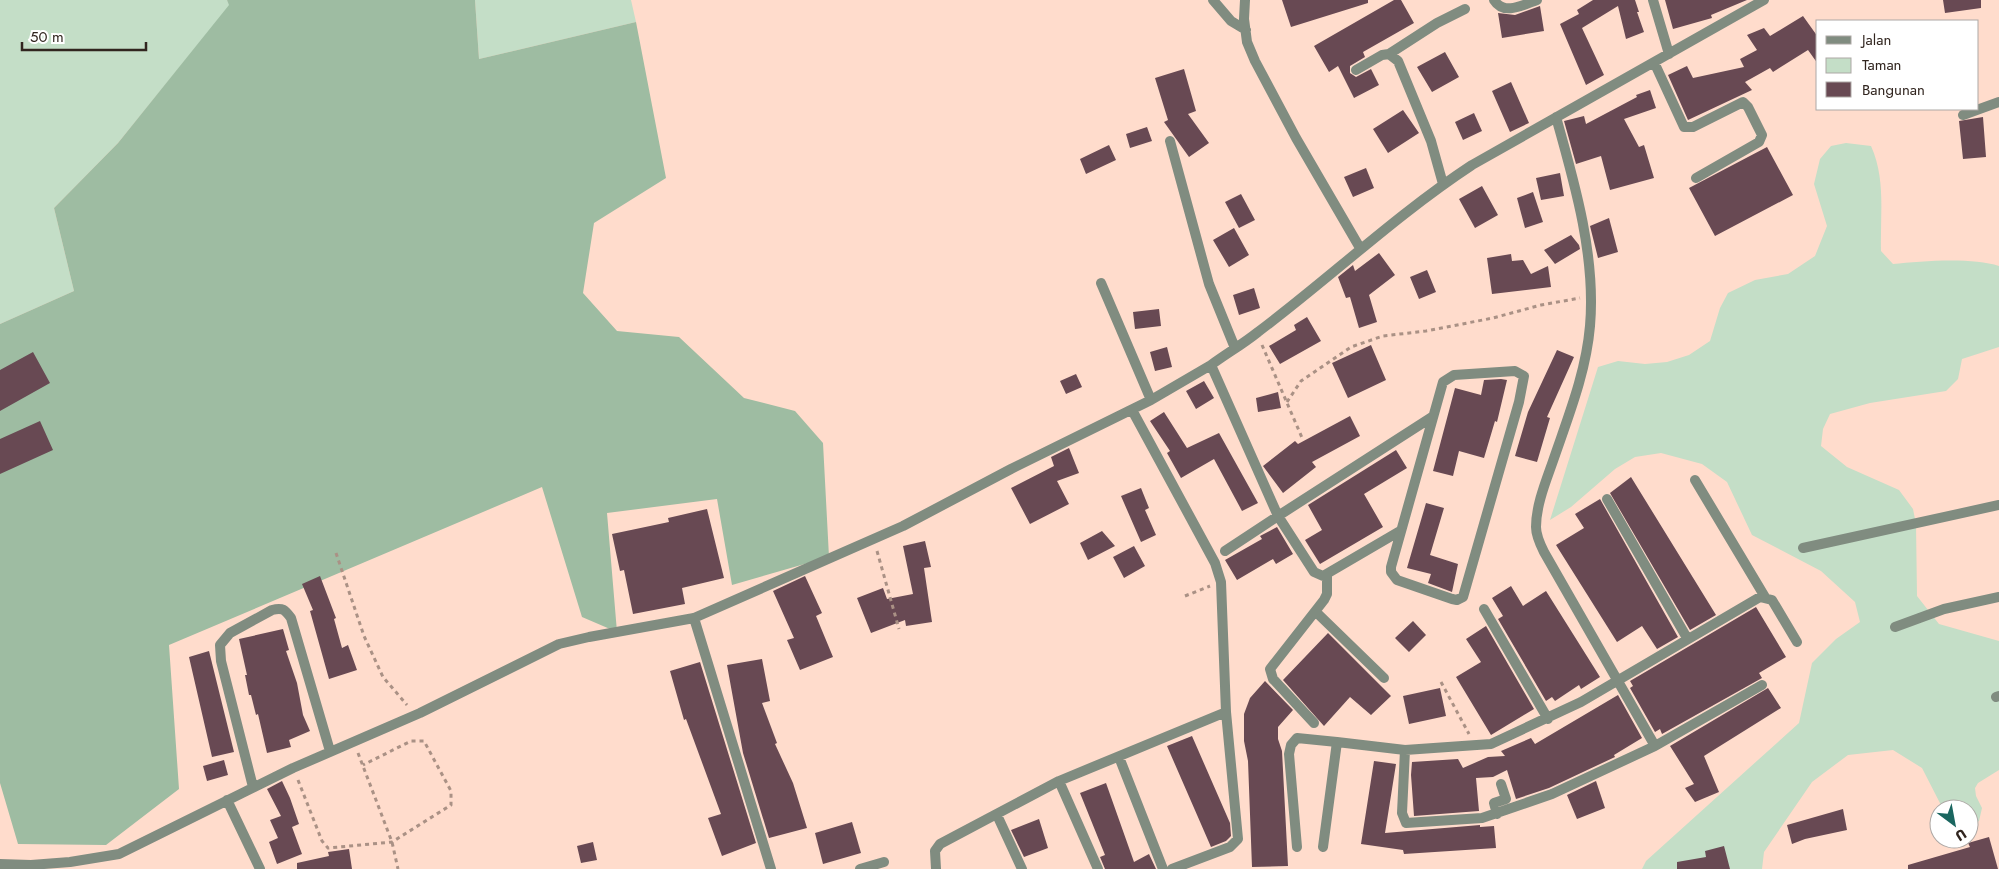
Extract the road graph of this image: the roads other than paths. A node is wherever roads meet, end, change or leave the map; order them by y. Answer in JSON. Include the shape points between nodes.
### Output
{"nodes":[{"id":1,"x":1213,"y":0,"type":"edge"},
{"id":2,"x":1245,"y":0,"type":"edge"},
{"id":3,"x":1494,"y":0,"type":"edge"},
{"id":4,"x":1537,"y":0,"type":"edge"},
{"id":5,"x":1653,"y":0,"type":"edge"},
{"id":6,"x":1764,"y":0,"type":"edge"},
{"id":7,"x":1465,"y":9,"type":"dead end"},
{"id":8,"x":1246,"y":30,"type":"junction"},
{"id":9,"x":1389,"y":54,"type":"junction"},
{"id":10,"x":1669,"y":54,"type":"junction"},
{"id":11,"x":1654,"y":62,"type":"junction"},
{"id":12,"x":1356,"y":70,"type":"dead end"},
{"id":13,"x":1999,"y":102,"type":"edge"},
{"id":14,"x":1978,"y":110,"type":"edge"},
{"id":15,"x":1979,"y":110,"type":"edge"},
{"id":16,"x":1963,"y":116,"type":"dead end"},
{"id":17,"x":1556,"y":117,"type":"junction"},
{"id":18,"x":1170,"y":141,"type":"dead end"},
{"id":19,"x":1696,"y":178,"type":"dead end"},
{"id":20,"x":1443,"y":184,"type":"junction"},
{"id":21,"x":1360,"y":248,"type":"junction"},
{"id":22,"x":1101,"y":283,"type":"dead end"},
{"id":23,"x":1235,"y":348,"type":"junction"},
{"id":24,"x":1211,"y":365,"type":"junction"},
{"id":25,"x":1151,"y":400,"type":"junction"},
{"id":26,"x":1132,"y":410,"type":"junction"},
{"id":27,"x":1432,"y":417,"type":"junction"},
{"id":28,"x":1695,"y":480,"type":"dead end"},
{"id":29,"x":1607,"y":499,"type":"dead end"},
{"id":30,"x":1999,"y":505,"type":"edge"},
{"id":31,"x":1278,"y":516,"type":"junction"},
{"id":32,"x":1400,"y":531,"type":"junction"},
{"id":33,"x":1803,"y":548,"type":"dead end"},
{"id":34,"x":1226,"y":551,"type":"dead end"},
{"id":35,"x":1327,"y":574,"type":"junction"},
{"id":36,"x":1765,"y":597,"type":"junction"},
{"id":37,"x":1999,"y":597,"type":"edge"},
{"id":38,"x":1484,"y":610,"type":"dead end"},
{"id":39,"x":1316,"y":612,"type":"junction"},
{"id":40,"x":694,"y":618,"type":"junction"},
{"id":41,"x":1895,"y":627,"type":"dead end"},
{"id":42,"x":1687,"y":638,"type":"junction"},
{"id":43,"x":1797,"y":642,"type":"dead end"},
{"id":44,"x":1384,"y":678,"type":"dead end"},
{"id":45,"x":1617,"y":682,"type":"junction"},
{"id":46,"x":1762,"y":686,"type":"dead end"},
{"id":47,"x":1226,"y":712,"type":"junction"},
{"id":48,"x":1548,"y":719,"type":"junction"},
{"id":49,"x":1314,"y":723,"type":"dead end"},
{"id":50,"x":1337,"y":742,"type":"junction"},
{"id":51,"x":1654,"y":746,"type":"junction"},
{"id":52,"x":1405,"y":750,"type":"junction"},
{"id":53,"x":330,"y":751,"type":"junction"},
{"id":54,"x":1119,"y":757,"type":"junction"},
{"id":55,"x":1058,"y":781,"type":"junction"},
{"id":56,"x":1501,"y":784,"type":"dead end"},
{"id":57,"x":253,"y":787,"type":"junction"},
{"id":58,"x":227,"y":800,"type":"junction"},
{"id":59,"x":1498,"y":814,"type":"junction"},
{"id":60,"x":996,"y":815,"type":"junction"},
{"id":61,"x":1296,"y":847,"type":"dead end"},
{"id":62,"x":1323,"y":847,"type":"dead end"},
{"id":63,"x":884,"y":862,"type":"dead end"},
{"id":64,"x":0,"y":864,"type":"edge"},
{"id":65,"x":32,"y":867,"type":"edge"},
{"id":66,"x":260,"y":869,"type":"edge"},
{"id":67,"x":771,"y":869,"type":"edge"},
{"id":68,"x":860,"y":869,"type":"edge"},
{"id":69,"x":936,"y":869,"type":"edge"},
{"id":70,"x":1022,"y":869,"type":"edge"},
{"id":71,"x":1098,"y":869,"type":"edge"},
{"id":72,"x":1163,"y":869,"type":"edge"},
{"id":73,"x":1172,"y":869,"type":"edge"}],
"edges":[{"from":1,"to":8,"type":"street","via":[[1231,21]]},
{"from":2,"to":8,"type":"street"},
{"from":3,"to":4,"type":"street","via":[[1499,7],[1507,9]]},
{"from":5,"to":10,"type":"street"},
{"from":6,"to":10,"type":"street"},
{"from":7,"to":9,"type":"street"},
{"from":8,"to":21,"type":"street","via":[[1255,61]]},
{"from":9,"to":12,"type":"street"},
{"from":9,"to":20,"type":"street","via":[[1398,61],[1429,135]]},
{"from":10,"to":11,"type":"street"},
{"from":11,"to":17,"type":"street"},
{"from":11,"to":19,"type":"street","via":[[1684,126],[1693,128],[1743,102],[1762,135],[1759,142]]},
{"from":13,"to":15,"type":"street"},
{"from":14,"to":16,"type":"street"},
{"from":17,"to":20,"type":"street"},
{"from":17,"to":45,"type":"street","via":[[1582,222],[1590,297],[1587,356],[1545,485],[1536,516],[1536,529],[1544,552]]},
{"from":18,"to":23,"type":"street","via":[[1209,284]]},
{"from":20,"to":21,"type":"street"},
{"from":21,"to":23,"type":"street"},
{"from":22,"to":25,"type":"street"},
{"from":23,"to":24,"type":"street"},
{"from":24,"to":25,"type":"street"},
{"from":24,"to":31,"type":"street"},
{"from":25,"to":26,"type":"street"},
{"from":26,"to":40,"type":"street","via":[[874,538]]},
{"from":26,"to":47,"type":"street","via":[[1215,563],[1221,582]]},
{"from":27,"to":31,"type":"street"},
{"from":27,"to":32,"type":"street"},
{"from":27,"to":32,"type":"street","via":[[1441,386],[1454,375],[1515,371],[1524,376],[1500,472],[1461,599],[1441,596],[1394,578],[1390,567]]},
{"from":28,"to":36,"type":"street"},
{"from":29,"to":42,"type":"street"},
{"from":30,"to":33,"type":"street"},
{"from":31,"to":34,"type":"street"},
{"from":31,"to":35,"type":"street","via":[[1314,572],[1319,576]]},
{"from":32,"to":35,"type":"street"},
{"from":35,"to":39,"type":"street","via":[[1327,594]]},
{"from":36,"to":42,"type":"street"},
{"from":36,"to":43,"type":"street","via":[[1772,600]]},
{"from":37,"to":41,"type":"street","via":[[1944,609]]},
{"from":38,"to":48,"type":"street"},
{"from":39,"to":44,"type":"street"},
{"from":39,"to":49,"type":"street","via":[[1271,666],[1270,672]]},
{"from":40,"to":53,"type":"street","via":[[559,644],[420,713]]},
{"from":40,"to":67,"type":"street"},
{"from":42,"to":45,"type":"street"},
{"from":45,"to":48,"type":"street"},
{"from":45,"to":51,"type":"street"},
{"from":46,"to":51,"type":"street"},
{"from":47,"to":54,"type":"street"},
{"from":47,"to":73,"type":"street","via":[[1238,839],[1230,847]]},
{"from":48,"to":52,"type":"street","via":[[1508,738],[1476,746]]},
{"from":50,"to":52,"type":"street"},
{"from":50,"to":61,"type":"street","via":[[1297,738],[1291,745]]},
{"from":50,"to":62,"type":"street"},
{"from":51,"to":59,"type":"street","via":[[1552,794]]},
{"from":52,"to":59,"type":"street","via":[[1402,813],[1406,823]]},
{"from":53,"to":57,"type":"street"},
{"from":53,"to":57,"type":"street","via":[[291,618],[286,610],[272,610],[230,633],[220,644],[221,661]]},
{"from":54,"to":55,"type":"street"},
{"from":54,"to":72,"type":"street"},
{"from":55,"to":60,"type":"street"},
{"from":55,"to":71,"type":"street"},
{"from":56,"to":59,"type":"street","via":[[1506,799],[1494,803]]},
{"from":57,"to":58,"type":"street"},
{"from":58,"to":65,"type":"street","via":[[119,854]]},
{"from":58,"to":66,"type":"street"},
{"from":60,"to":69,"type":"street","via":[[940,844],[935,851]]},
{"from":60,"to":70,"type":"street"},
{"from":63,"to":68,"type":"street"},
{"from":64,"to":65,"type":"street"}]}
